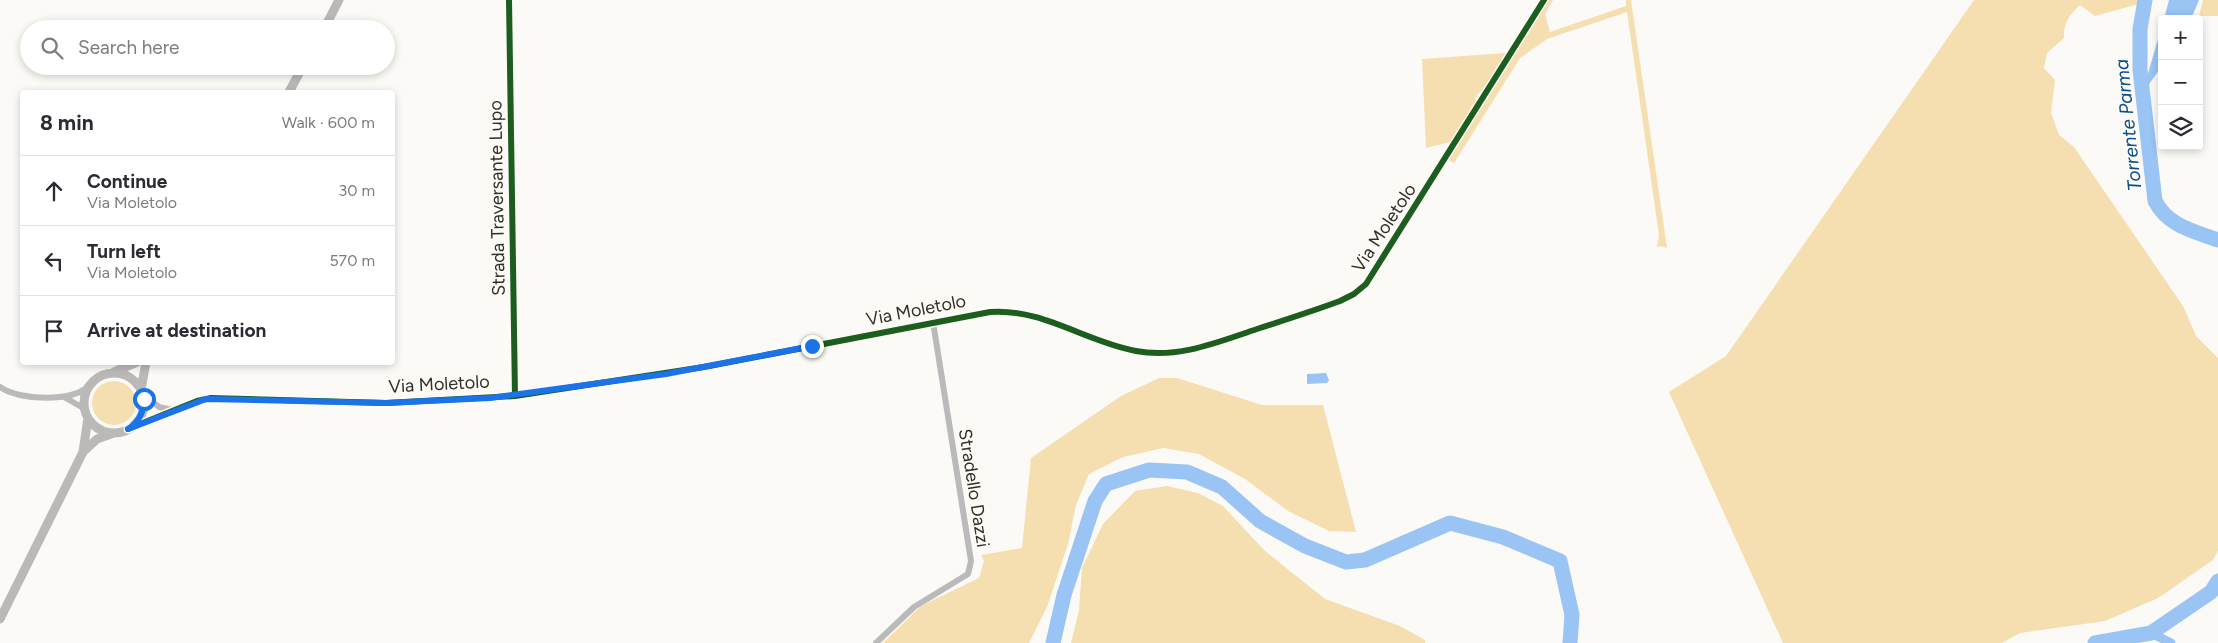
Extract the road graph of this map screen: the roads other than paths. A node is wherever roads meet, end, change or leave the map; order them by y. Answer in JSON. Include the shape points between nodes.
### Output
{"nodes":[{"id":1,"x":339,"y":0,"type":"edge"},
{"id":2,"x":509,"y":0,"type":"edge"},
{"id":3,"x":1544,"y":0,"type":"edge"},
{"id":4,"x":329,"y":20,"type":"edge"},
{"id":5,"x":298,"y":75,"type":"edge"},
{"id":6,"x":290,"y":90,"type":"edge"},
{"id":7,"x":933,"y":322,"type":"junction"},
{"id":8,"x":132,"y":365,"type":"edge"},
{"id":9,"x":145,"y":365,"type":"edge"},
{"id":10,"x":109,"y":373,"type":"junction"},
{"id":11,"x":142,"y":380,"type":"junction"},
{"id":12,"x":89,"y":386,"type":"junction"},
{"id":13,"x":2,"y":391,"type":"edge"},
{"id":14,"x":142,"y":392,"type":"junction"},
{"id":15,"x":515,"y":396,"type":"junction"},
{"id":16,"x":62,"y":397,"type":"junction"},
{"id":17,"x":150,"y":401,"type":"junction"},
{"id":18,"x":82,"y":407,"type":"junction"},
{"id":19,"x":172,"y":410,"type":"junction"},
{"id":20,"x":88,"y":422,"type":"junction"},
{"id":21,"x":128,"y":429,"type":"junction"},
{"id":22,"x":119,"y":432,"type":"junction"},
{"id":23,"x":83,"y":452,"type":"junction"},
{"id":24,"x":0,"y":619,"type":"edge"},
{"id":25,"x":876,"y":643,"type":"edge"}],
"edges":[{"from":1,"to":4,"type":"street"},
{"from":2,"to":15,"type":"street","name":"Strada Traversante Lupo"},
{"from":3,"to":7,"type":"street","name":"Via Moletolo","via":[[1375,272],[1350,297],[1211,344],[1171,353],[1127,349],[1038,318],[1010,312],[984,312]]},
{"from":5,"to":6,"type":"street"},
{"from":7,"to":15,"type":"street","name":"Via Moletolo","via":[[704,367]]},
{"from":7,"to":25,"type":"street","name":"Stradello Dazzi","via":[[971,561],[968,574],[914,607]]},
{"from":8,"to":10,"type":"street"},
{"from":9,"to":11,"type":"street"},
{"from":10,"to":12,"type":"street"},
{"from":10,"to":14,"type":"street","via":[[128,376]]},
{"from":11,"to":14,"type":"street"},
{"from":11,"to":17,"type":"street"},
{"from":12,"to":16,"type":"street"},
{"from":12,"to":18,"type":"street"},
{"from":13,"to":16,"type":"street","via":[[26,396]]},
{"from":14,"to":17,"type":"street"},
{"from":14,"to":21,"type":"street","via":[[142,414]]},
{"from":15,"to":19,"type":"street","name":"Via Moletolo","via":[[386,403],[211,398]]},
{"from":16,"to":18,"type":"street"},
{"from":17,"to":19,"type":"street"},
{"from":18,"to":20,"type":"street"},
{"from":19,"to":21,"type":"street","name":"Via Moletolo"},
{"from":20,"to":22,"type":"street","via":[[99,429]]},
{"from":20,"to":23,"type":"street"},
{"from":21,"to":22,"type":"street","name":"Via Moletolo"},
{"from":22,"to":23,"type":"street","name":"Via Moletolo","via":[[97,439]]},
{"from":23,"to":24,"type":"street"}]}
